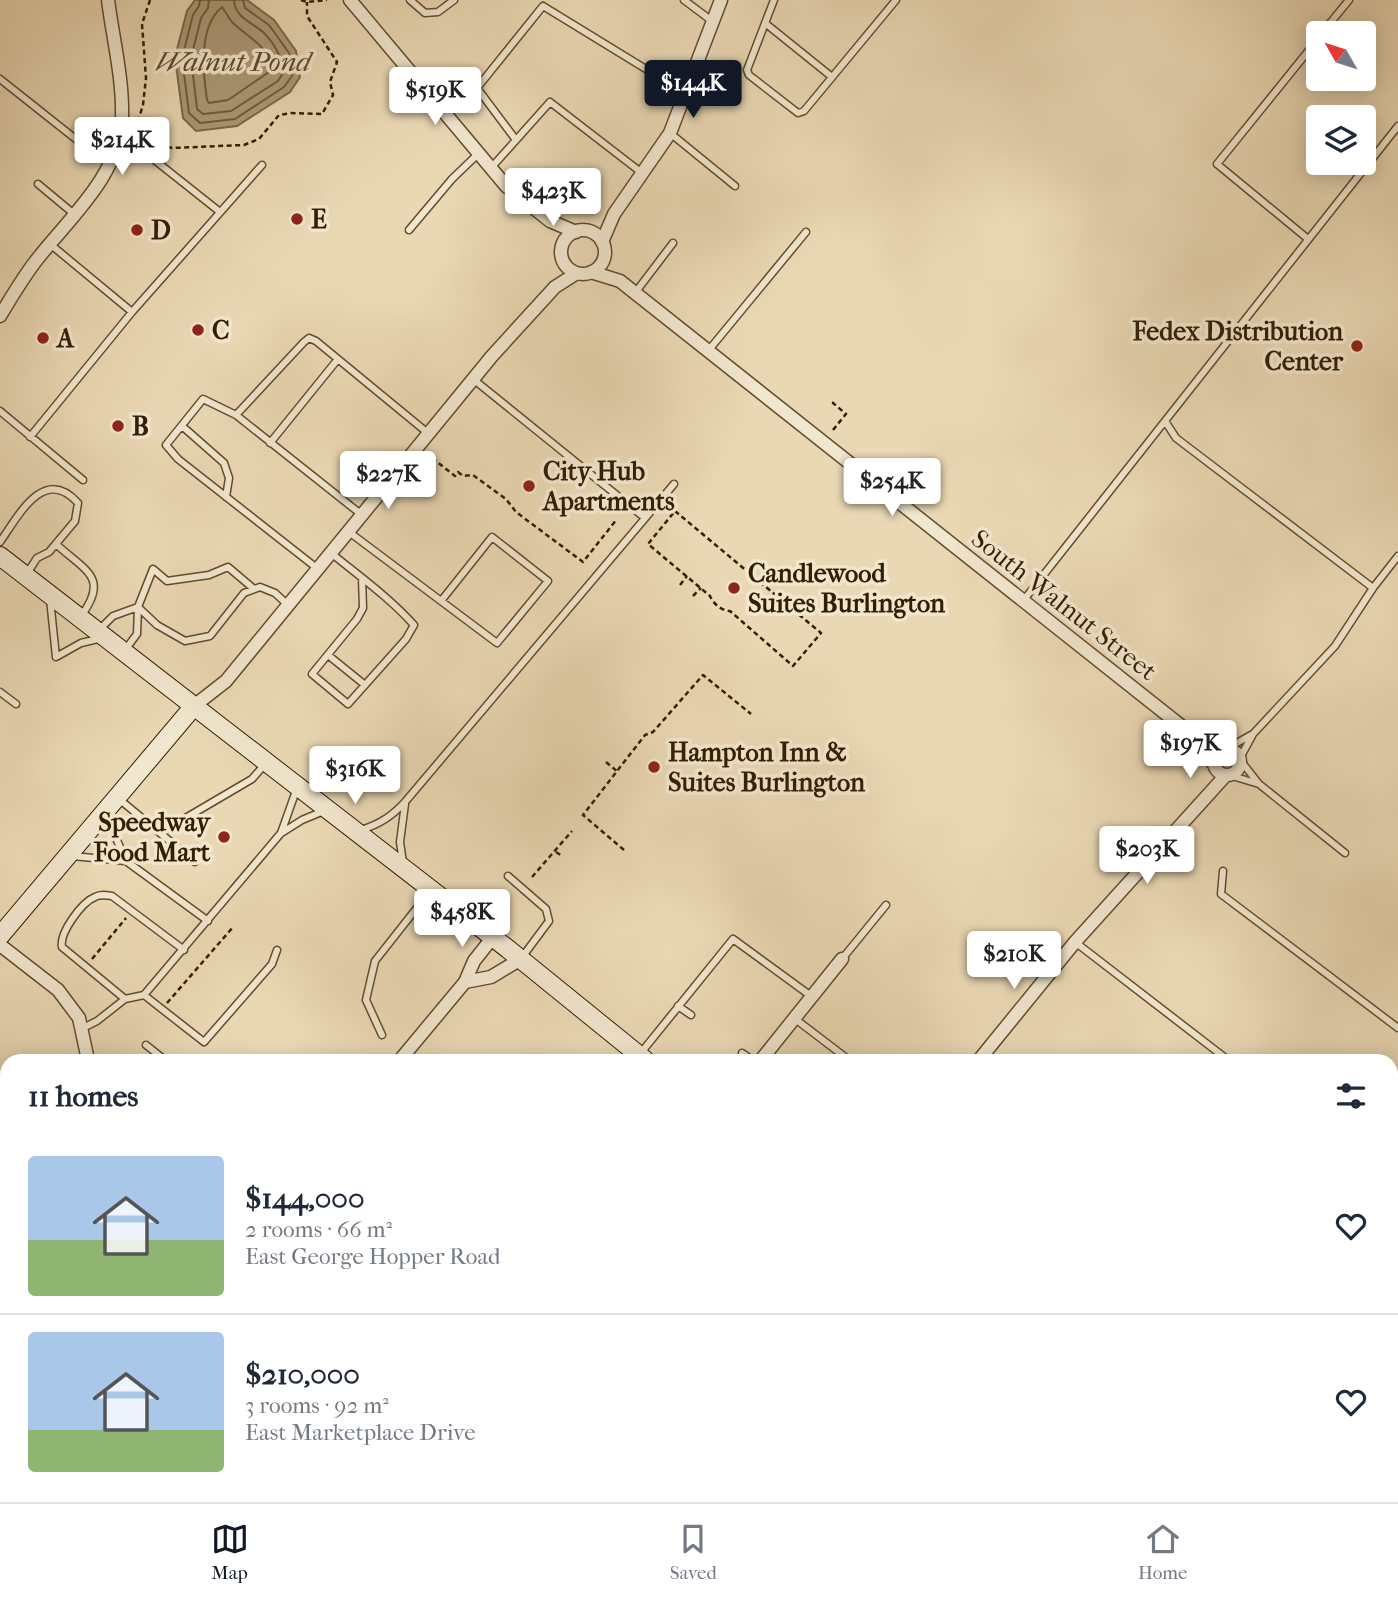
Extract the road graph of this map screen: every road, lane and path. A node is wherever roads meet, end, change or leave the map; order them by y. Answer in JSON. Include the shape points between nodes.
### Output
{"nodes":[{"id":1,"x":108,"y":0,"type":"edge"},
{"id":2,"x":150,"y":0,"type":"edge"},
{"id":3,"x":301,"y":0,"type":"edge"},
{"id":4,"x":327,"y":0,"type":"edge"},
{"id":5,"x":350,"y":0,"type":"edge"},
{"id":6,"x":410,"y":0,"type":"edge"},
{"id":7,"x":454,"y":0,"type":"edge"},
{"id":8,"x":684,"y":0,"type":"edge"},
{"id":9,"x":721,"y":0,"type":"edge"},
{"id":10,"x":774,"y":0,"type":"edge"},
{"id":11,"x":896,"y":0,"type":"edge"},
{"id":12,"x":1349,"y":0,"type":"edge"},
{"id":13,"x":307,"y":2,"type":"junction"},
{"id":14,"x":544,"y":3,"type":"edge"},
{"id":15,"x":712,"y":21,"type":"junction"},
{"id":16,"x":1332,"y":21,"type":"edge"},
{"id":17,"x":765,"y":23,"type":"junction"},
{"id":18,"x":1306,"y":54,"type":"edge"},
{"id":19,"x":832,"y":77,"type":"junction"},
{"id":20,"x":0,"y":79,"type":"edge"},
{"id":21,"x":685,"y":93,"type":"junction"},
{"id":22,"x":1398,"y":126,"type":"edge"},
{"id":23,"x":670,"y":133,"type":"junction"},
{"id":24,"x":516,"y":141,"type":"junction"},
{"id":25,"x":114,"y":151,"type":"junction"},
{"id":26,"x":479,"y":153,"type":"junction"},
{"id":27,"x":262,"y":165,"type":"dead end"},
{"id":28,"x":491,"y":168,"type":"junction"},
{"id":29,"x":642,"y":173,"type":"junction"},
{"id":30,"x":38,"y":184,"type":"dead end"},
{"id":31,"x":735,"y":186,"type":"dead end"},
{"id":32,"x":220,"y":212,"type":"junction"},
{"id":33,"x":74,"y":214,"type":"junction"},
{"id":34,"x":614,"y":214,"type":"junction"},
{"id":35,"x":550,"y":220,"type":"junction"},
{"id":36,"x":409,"y":230,"type":"dead end"},
{"id":37,"x":582,"y":231,"type":"junction"},
{"id":38,"x":806,"y":232,"type":"dead end"},
{"id":39,"x":1308,"y":239,"type":"junction"},
{"id":40,"x":673,"y":243,"type":"dead end"},
{"id":41,"x":50,"y":244,"type":"junction"},
{"id":42,"x":604,"y":246,"type":"junction"},
{"id":43,"x":563,"y":256,"type":"junction"},
{"id":44,"x":591,"y":272,"type":"junction"},
{"id":45,"x":577,"y":273,"type":"junction"},
{"id":46,"x":620,"y":281,"type":"junction"},
{"id":47,"x":555,"y":287,"type":"junction"},
{"id":48,"x":635,"y":293,"type":"junction"},
{"id":49,"x":132,"y":313,"type":"junction"},
{"id":50,"x":0,"y":316,"type":"edge"},
{"id":51,"x":708,"y":351,"type":"junction"},
{"id":52,"x":338,"y":359,"type":"junction"},
{"id":53,"x":473,"y":379,"type":"junction"},
{"id":54,"x":836,"y":399,"type":"dead end"},
{"id":55,"x":0,"y":411,"type":"edge"},
{"id":56,"x":236,"y":415,"type":"junction"},
{"id":57,"x":1165,"y":421,"type":"junction"},
{"id":58,"x":182,"y":426,"type":"junction"},
{"id":59,"x":833,"y":430,"type":"dead end"},
{"id":60,"x":429,"y":434,"type":"junction"},
{"id":61,"x":30,"y":437,"type":"junction"},
{"id":62,"x":270,"y":443,"type":"junction"},
{"id":63,"x":432,"y":458,"type":"dead end"},
{"id":64,"x":83,"y":480,"type":"dead end"},
{"id":65,"x":674,"y":484,"type":"dead end"},
{"id":66,"x":226,"y":497,"type":"junction"},
{"id":67,"x":362,"y":516,"type":"junction"},
{"id":68,"x":617,"y":519,"type":"dead end"},
{"id":69,"x":645,"y":519,"type":"junction"},
{"id":70,"x":349,"y":532,"type":"junction"},
{"id":71,"x":0,"y":542,"type":"edge"},
{"id":72,"x":56,"y":544,"type":"junction"},
{"id":73,"x":331,"y":554,"type":"junction"},
{"id":74,"x":1398,"y":555,"type":"edge"},
{"id":75,"x":0,"y":556,"type":"edge"},
{"id":76,"x":318,"y":569,"type":"junction"},
{"id":77,"x":25,"y":576,"type":"junction"},
{"id":78,"x":687,"y":576,"type":"junction"},
{"id":79,"x":362,"y":578,"type":"junction"},
{"id":80,"x":680,"y":585,"type":"dead end"},
{"id":81,"x":701,"y":587,"type":"junction"},
{"id":82,"x":1373,"y":588,"type":"junction"},
{"id":83,"x":254,"y":589,"type":"junction"},
{"id":84,"x":49,"y":594,"type":"junction"},
{"id":85,"x":693,"y":596,"type":"dead end"},
{"id":86,"x":441,"y":601,"type":"junction"},
{"id":87,"x":1023,"y":601,"type":"junction"},
{"id":88,"x":289,"y":605,"type":"junction"},
{"id":89,"x":138,"y":607,"type":"junction"},
{"id":90,"x":80,"y":617,"type":"junction"},
{"id":91,"x":102,"y":635,"type":"junction"},
{"id":92,"x":124,"y":652,"type":"junction"},
{"id":93,"x":328,"y":654,"type":"junction"},
{"id":94,"x":365,"y":685,"type":"junction"},
{"id":95,"x":0,"y":692,"type":"edge"},
{"id":96,"x":16,"y":704,"type":"dead end"},
{"id":97,"x":194,"y":706,"type":"junction"},
{"id":98,"x":751,"y":714,"type":"dead end"},
{"id":99,"x":1185,"y":729,"type":"junction"},
{"id":100,"x":1253,"y":734,"type":"junction"},
{"id":101,"x":636,"y":747,"type":"junction"},
{"id":102,"x":1227,"y":748,"type":"junction"},
{"id":103,"x":641,"y":751,"type":"dead end"},
{"id":104,"x":1240,"y":759,"type":"junction"},
{"id":105,"x":266,"y":762,"type":"junction"},
{"id":106,"x":606,"y":762,"type":"dead end"},
{"id":107,"x":1214,"y":765,"type":"junction"},
{"id":108,"x":618,"y":772,"type":"junction"},
{"id":109,"x":1227,"y":775,"type":"junction"},
{"id":110,"x":1259,"y":784,"type":"junction"},
{"id":111,"x":298,"y":786,"type":"junction"},
{"id":112,"x":117,"y":798,"type":"junction"},
{"id":113,"x":405,"y":802,"type":"junction"},
{"id":114,"x":327,"y":809,"type":"junction"},
{"id":115,"x":1195,"y":809,"type":"junction"},
{"id":116,"x":105,"y":812,"type":"junction"},
{"id":117,"x":572,"y":831,"type":"dead end"},
{"id":118,"x":160,"y":832,"type":"junction"},
{"id":119,"x":356,"y":832,"type":"junction"},
{"id":120,"x":281,"y":833,"type":"junction"},
{"id":121,"x":624,"y":850,"type":"dead end"},
{"id":122,"x":555,"y":852,"type":"junction"},
{"id":123,"x":1345,"y":853,"type":"dead end"},
{"id":124,"x":70,"y":855,"type":"junction"},
{"id":125,"x":562,"y":856,"type":"dead end"},
{"id":126,"x":126,"y":860,"type":"junction"},
{"id":127,"x":195,"y":862,"type":"dead end"},
{"id":128,"x":404,"y":869,"type":"junction"},
{"id":129,"x":1223,"y":872,"type":"dead end"},
{"id":130,"x":508,"y":876,"type":"dead end"},
{"id":131,"x":532,"y":877,"type":"dead end"},
{"id":132,"x":431,"y":890,"type":"junction"},
{"id":133,"x":886,"y":905,"type":"dead end"},
{"id":134,"x":128,"y":916,"type":"dead end"},
{"id":135,"x":208,"y":922,"type":"junction"},
{"id":136,"x":234,"y":926,"type":"dead end"},
{"id":137,"x":0,"y":936,"type":"edge"},
{"id":138,"x":493,"y":937,"type":"junction"},
{"id":139,"x":1075,"y":942,"type":"junction"},
{"id":140,"x":0,"y":945,"type":"edge"},
{"id":141,"x":184,"y":950,"type":"junction"},
{"id":142,"x":277,"y":950,"type":"dead end"},
{"id":143,"x":521,"y":959,"type":"junction"},
{"id":144,"x":842,"y":959,"type":"joint"},
{"id":145,"x":88,"y":963,"type":"dead end"},
{"id":146,"x":465,"y":982,"type":"junction"},
{"id":147,"x":144,"y":995,"type":"junction"},
{"id":148,"x":812,"y":997,"type":"junction"},
{"id":149,"x":125,"y":999,"type":"junction"},
{"id":150,"x":678,"y":1006,"type":"junction"},
{"id":151,"x":162,"y":1009,"type":"junction"},
{"id":152,"x":691,"y":1015,"type":"dead end"},
{"id":153,"x":794,"y":1018,"type":"junction"},
{"id":154,"x":83,"y":1028,"type":"junction"},
{"id":155,"x":1398,"y":1028,"type":"edge"},
{"id":156,"x":382,"y":1035,"type":"dead end"},
{"id":157,"x":146,"y":1045,"type":"dead end"},
{"id":158,"x":87,"y":1054,"type":"edge"},
{"id":159,"x":157,"y":1054,"type":"edge"},
{"id":160,"x":405,"y":1054,"type":"edge"},
{"id":161,"x":637,"y":1054,"type":"edge"},
{"id":162,"x":645,"y":1054,"type":"edge"},
{"id":163,"x":766,"y":1054,"type":"edge"},
{"id":164,"x":841,"y":1054,"type":"edge"},
{"id":165,"x":984,"y":1054,"type":"edge"},
{"id":166,"x":1220,"y":1054,"type":"edge"}],
"edges":[{"from":1,"to":25,"type":"street","via":[[122,120]]},
{"from":2,"to":13,"type":"path","via":[[142,24],[144,105],[135,131],[172,148],[244,145],[259,139],[279,115],[322,114],[333,95],[330,82],[337,62],[307,16]]},
{"from":3,"to":13,"type":"path"},
{"from":4,"to":13,"type":"path"},
{"from":5,"to":26,"type":"street"},
{"from":6,"to":7,"type":"lane","via":[[425,13],[438,12]]},
{"from":8,"to":15,"type":"lane"},
{"from":9,"to":15,"type":"street"},
{"from":10,"to":17,"type":"lane"},
{"from":11,"to":19,"type":"lane"},
{"from":12,"to":16,"type":"lane"},
{"from":14,"to":21,"type":"lane"},
{"from":14,"to":24,"type":"lane","via":[[477,88]]},
{"from":15,"to":21,"type":"street"},
{"from":17,"to":19,"type":"lane"},
{"from":17,"to":19,"type":"lane","via":[[748,64],[749,75],[792,111],[804,111]]},
{"from":18,"to":39,"type":"lane","via":[[1217,164]]},
{"from":20,"to":25,"type":"lane","via":[[82,144]]},
{"from":21,"to":23,"type":"street"},
{"from":22,"to":39,"type":"lane"},
{"from":23,"to":29,"type":"street"},
{"from":23,"to":31,"type":"lane"},
{"from":24,"to":28,"type":"lane"},
{"from":24,"to":29,"type":"lane","via":[[550,103]]},
{"from":25,"to":32,"type":"lane","via":[[152,158]]},
{"from":25,"to":33,"type":"street","via":[[108,169]]},
{"from":26,"to":28,"type":"street"},
{"from":26,"to":36,"type":"lane"},
{"from":27,"to":32,"type":"lane"},
{"from":28,"to":35,"type":"street","via":[[506,186]]},
{"from":29,"to":34,"type":"street"},
{"from":30,"to":33,"type":"lane"},
{"from":32,"to":49,"type":"lane"},
{"from":33,"to":41,"type":"street"},
{"from":34,"to":37,"type":"street"},
{"from":34,"to":42,"type":"street"},
{"from":35,"to":37,"type":"street"},
{"from":35,"to":43,"type":"street"},
{"from":37,"to":42,"type":"street"},
{"from":37,"to":43,"type":"street","via":[[566,239]]},
{"from":38,"to":51,"type":"lane"},
{"from":39,"to":57,"type":"lane"},
{"from":40,"to":48,"type":"lane"},
{"from":41,"to":49,"type":"lane"},
{"from":41,"to":50,"type":"street"},
{"from":42,"to":44,"type":"street","via":[[602,264]]},
{"from":42,"to":46,"type":"street","name":"South Walnut Street"},
{"from":43,"to":45,"type":"street"},
{"from":43,"to":47,"type":"street"},
{"from":44,"to":45,"type":"street"},
{"from":44,"to":46,"type":"street","name":"South Walnut Street"},
{"from":45,"to":47,"type":"street"},
{"from":46,"to":48,"type":"street","name":"South Walnut Street"},
{"from":47,"to":53,"type":"street"},
{"from":48,"to":51,"type":"street","name":"South Walnut Street"},
{"from":49,"to":61,"type":"lane"},
{"from":51,"to":87,"type":"street","name":"South Walnut Street"},
{"from":52,"to":56,"type":"lane","via":[[309,338]]},
{"from":52,"to":60,"type":"lane"},
{"from":52,"to":62,"type":"lane"},
{"from":53,"to":60,"type":"street"},
{"from":53,"to":69,"type":"lane"},
{"from":54,"to":59,"type":"path","via":[[833,403],[846,414]]},
{"from":55,"to":61,"type":"lane"},
{"from":56,"to":58,"type":"lane","via":[[203,399]]},
{"from":56,"to":62,"type":"lane"},
{"from":57,"to":82,"type":"lane","via":[[1175,438]]},
{"from":57,"to":87,"type":"lane"},
{"from":58,"to":66,"type":"lane","via":[[224,463],[229,478]]},
{"from":58,"to":66,"type":"lane","via":[[166,445]]},
{"from":60,"to":67,"type":"street"},
{"from":61,"to":64,"type":"lane"},
{"from":62,"to":67,"type":"lane"},
{"from":63,"to":68,"type":"path","via":[[454,476],[458,472],[473,475],[583,562]]},
{"from":65,"to":69,"type":"lane"},
{"from":66,"to":76,"type":"lane"},
{"from":67,"to":70,"type":"street"},
{"from":69,"to":113,"type":"lane"},
{"from":70,"to":73,"type":"street"},
{"from":70,"to":86,"type":"lane"},
{"from":71,"to":72,"type":"lane","via":[[39,492],[49,489],[68,492],[78,503],[75,521]]},
{"from":72,"to":77,"type":"lane","via":[[37,558]]},
{"from":72,"to":90,"type":"lane","via":[[93,578],[92,600]]},
{"from":73,"to":76,"type":"street"},
{"from":73,"to":79,"type":"lane"},
{"from":74,"to":82,"type":"lane"},
{"from":75,"to":77,"type":"main road"},
{"from":76,"to":88,"type":"street"},
{"from":77,"to":84,"type":"main road"},
{"from":78,"to":80,"type":"path"},
{"from":78,"to":81,"type":"path"},
{"from":78,"to":81,"type":"path","via":[[648,544],[673,512],[821,633],[793,666]]},
{"from":79,"to":93,"type":"lane","via":[[363,608]]},
{"from":79,"to":94,"type":"lane","via":[[414,625]]},
{"from":81,"to":85,"type":"path"},
{"from":82,"to":100,"type":"lane","via":[[1335,646]]},
{"from":83,"to":88,"type":"lane","via":[[275,593]]},
{"from":83,"to":89,"type":"lane","via":[[244,593],[210,636],[185,641]]},
{"from":83,"to":89,"type":"lane","via":[[228,567],[209,575],[167,581],[153,569]]},
{"from":84,"to":90,"type":"main road"},
{"from":84,"to":91,"type":"lane","via":[[56,657]]},
{"from":86,"to":86,"type":"lane","via":[[497,643],[548,581],[492,537]]},
{"from":87,"to":99,"type":"street","name":"South Walnut Street"},
{"from":88,"to":97,"type":"street","via":[[226,681]]},
{"from":89,"to":91,"type":"lane","via":[[113,616]]},
{"from":89,"to":92,"type":"lane","via":[[136,634]]},
{"from":90,"to":91,"type":"main road"},
{"from":91,"to":92,"type":"main road"},
{"from":92,"to":97,"type":"main road"},
{"from":93,"to":94,"type":"lane"},
{"from":93,"to":94,"type":"lane","via":[[312,674],[348,704]]},
{"from":95,"to":96,"type":"lane"},
{"from":97,"to":105,"type":"main road"},
{"from":97,"to":112,"type":"main road"},
{"from":98,"to":101,"type":"path","via":[[703,675]]},
{"from":99,"to":102,"type":"street","name":"South Walnut Street"},
{"from":99,"to":107,"type":"street","name":"South Walnut Street"},
{"from":100,"to":102,"type":"lane"},
{"from":100,"to":104,"type":"lane"},
{"from":101,"to":103,"type":"path"},
{"from":101,"to":108,"type":"path"},
{"from":102,"to":104,"type":"street"},
{"from":102,"to":107,"type":"street","via":[[1216,754]]},
{"from":104,"to":109,"type":"street","via":[[1238,770]]},
{"from":104,"to":110,"type":"lane"},
{"from":105,"to":111,"type":"main road"},
{"from":105,"to":118,"type":"lane","via":[[252,779]]},
{"from":106,"to":108,"type":"path"},
{"from":107,"to":109,"type":"street"},
{"from":107,"to":115,"type":"street"},
{"from":108,"to":121,"type":"path","via":[[583,815]]},
{"from":109,"to":110,"type":"lane"},
{"from":109,"to":115,"type":"street"},
{"from":110,"to":123,"type":"lane"},
{"from":111,"to":114,"type":"main road"},
{"from":111,"to":120,"type":"lane"},
{"from":112,"to":116,"type":"main road"},
{"from":112,"to":118,"type":"lane"},
{"from":113,"to":119,"type":"lane","via":[[379,824]]},
{"from":113,"to":128,"type":"lane","via":[[400,842]]},
{"from":114,"to":119,"type":"main road"},
{"from":114,"to":120,"type":"lane"},
{"from":115,"to":139,"type":"street"},
{"from":116,"to":124,"type":"main road"},
{"from":116,"to":126,"type":"lane"},
{"from":117,"to":122,"type":"path"},
{"from":118,"to":127,"type":"lane"},
{"from":119,"to":128,"type":"main road"},
{"from":120,"to":135,"type":"lane"},
{"from":122,"to":125,"type":"path"},
{"from":122,"to":131,"type":"path"},
{"from":124,"to":126,"type":"lane"},
{"from":124,"to":137,"type":"main road"},
{"from":126,"to":135,"type":"lane"},
{"from":128,"to":132,"type":"main road"},
{"from":129,"to":155,"type":"lane","via":[[1221,894]]},
{"from":130,"to":143,"type":"lane","via":[[546,909],[549,921]]},
{"from":132,"to":138,"type":"main road"},
{"from":132,"to":156,"type":"lane","via":[[375,961],[366,1000]]},
{"from":133,"to":144,"type":"lane"},
{"from":134,"to":145,"type":"path"},
{"from":135,"to":141,"type":"lane"},
{"from":136,"to":151,"type":"path"},
{"from":138,"to":143,"type":"main road"},
{"from":138,"to":146,"type":"street"},
{"from":139,"to":165,"type":"street"},
{"from":139,"to":166,"type":"lane"},
{"from":140,"to":154,"type":"street","via":[[58,990]]},
{"from":141,"to":147,"type":"lane"},
{"from":141,"to":149,"type":"lane","via":[[112,895],[91,899],[64,931],[62,947]]},
{"from":142,"to":151,"type":"lane","via":[[272,964],[204,1042]]},
{"from":143,"to":146,"type":"street","via":[[491,977]]},
{"from":143,"to":161,"type":"main road"},
{"from":144,"to":148,"type":"street"},
{"from":146,"to":160,"type":"street"},
{"from":147,"to":149,"type":"lane"},
{"from":147,"to":151,"type":"lane"},
{"from":148,"to":150,"type":"lane","via":[[733,939]]},
{"from":148,"to":153,"type":"street"},
{"from":149,"to":154,"type":"lane"},
{"from":150,"to":152,"type":"lane"},
{"from":150,"to":162,"type":"lane"},
{"from":153,"to":163,"type":"street"},
{"from":153,"to":164,"type":"lane"},
{"from":154,"to":158,"type":"street"},
{"from":157,"to":159,"type":"lane"}]}
